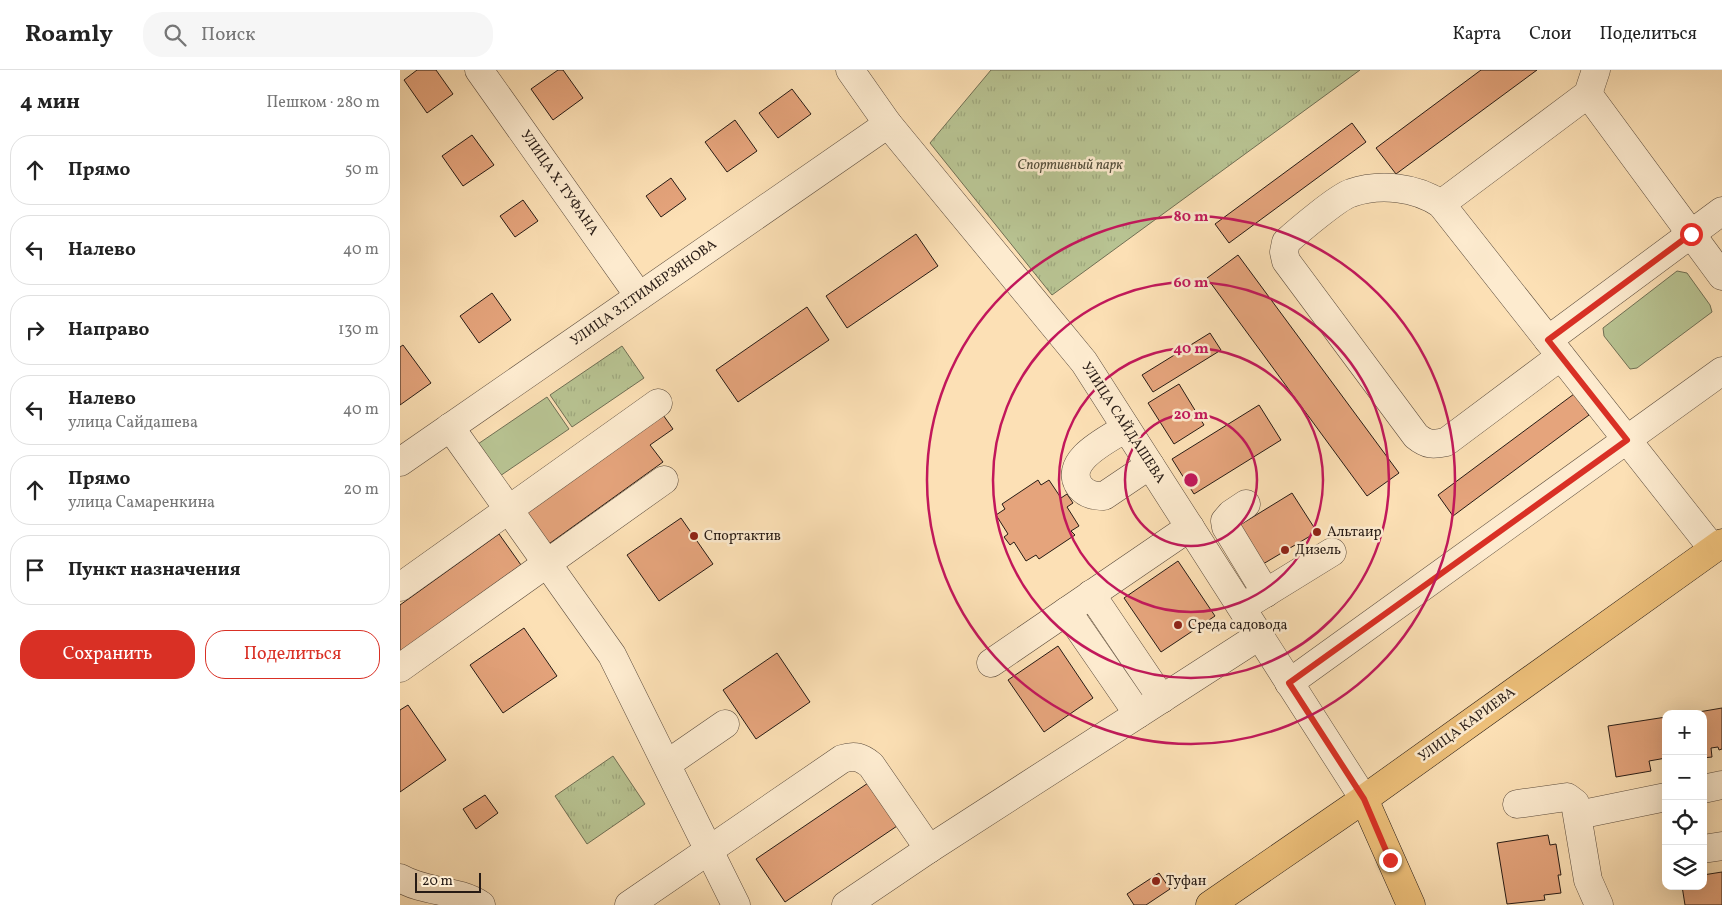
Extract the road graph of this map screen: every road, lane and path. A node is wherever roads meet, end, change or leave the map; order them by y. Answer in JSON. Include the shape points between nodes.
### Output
{"nodes":[{"id":1,"x":479,"y":70,"type":"edge"},
{"id":2,"x":850,"y":70,"type":"edge"},
{"id":3,"x":1592,"y":82,"type":"edge"},
{"id":4,"x":888,"y":124,"type":"junction"},
{"id":5,"x":1441,"y":204,"type":"junction"},
{"id":6,"x":1722,"y":211,"type":"edge"},
{"id":7,"x":1691,"y":234,"type":"junction"},
{"id":8,"x":1722,"y":276,"type":"edge"},
{"id":9,"x":638,"y":296,"type":"junction"},
{"id":10,"x":1555,"y":348,"type":"junction"},
{"id":11,"x":1722,"y":372,"type":"edge"},
{"id":12,"x":658,"y":403,"type":"dead end"},
{"id":13,"x":450,"y":426,"type":"junction"},
{"id":14,"x":1126,"y":428,"type":"junction"},
{"id":15,"x":1627,"y":440,"type":"junction"},
{"id":16,"x":400,"y":462,"type":"edge"},
{"id":17,"x":1150,"y":465,"type":"junction"},
{"id":18,"x":664,"y":480,"type":"dead end"},
{"id":19,"x":1246,"y":504,"type":"dead end"},
{"id":20,"x":509,"y":509,"type":"junction"},
{"id":21,"x":1190,"y":527,"type":"junction"},
{"id":22,"x":1717,"y":546,"type":"edge"},
{"id":23,"x":1332,"y":552,"type":"dead end"},
{"id":24,"x":547,"y":563,"type":"junction"},
{"id":25,"x":400,"y":587,"type":"edge"},
{"id":26,"x":1266,"y":593,"type":"junction"},
{"id":27,"x":1091,"y":594,"type":"junction"},
{"id":28,"x":1242,"y":608,"type":"junction"},
{"id":29,"x":1067,"y":611,"type":"junction"},
{"id":30,"x":1259,"y":636,"type":"junction"},
{"id":31,"x":991,"y":663,"type":"dead end"},
{"id":32,"x":400,"y":668,"type":"edge"},
{"id":33,"x":1289,"y":683,"type":"junction"},
{"id":34,"x":1162,"y":699,"type":"junction"},
{"id":35,"x":1138,"y":714,"type":"junction"},
{"id":36,"x":725,"y":724,"type":"dead end"},
{"id":37,"x":667,"y":764,"type":"junction"},
{"id":38,"x":1722,"y":786,"type":"edge"},
{"id":39,"x":1707,"y":788,"type":"edge"},
{"id":40,"x":1662,"y":798,"type":"edge"},
{"id":41,"x":1364,"y":799,"type":"junction"},
{"id":42,"x":1517,"y":804,"type":"dead end"},
{"id":43,"x":1578,"y":815,"type":"junction"},
{"id":44,"x":1722,"y":846,"type":"edge"},
{"id":45,"x":1707,"y":848,"type":"edge"},
{"id":46,"x":929,"y":849,"type":"junction"},
{"id":47,"x":710,"y":850,"type":"junction"},
{"id":48,"x":400,"y":878,"type":"edge"},
{"id":49,"x":481,"y":905,"type":"edge"},
{"id":50,"x":629,"y":905,"type":"edge"},
{"id":51,"x":736,"y":905,"type":"edge"},
{"id":52,"x":846,"y":905,"type":"edge"},
{"id":53,"x":1210,"y":905,"type":"edge"},
{"id":54,"x":1411,"y":905,"type":"edge"},
{"id":55,"x":1599,"y":905,"type":"edge"}],
"edges":[{"from":1,"to":9,"type":"street","name":"УЛИЦА Х. ТУФАНА"},
{"from":2,"to":4,"type":"street","name":"УЛИЦА САЙДАШЕВА"},
{"from":3,"to":5,"type":"street"},
{"from":3,"to":7,"type":"street"},
{"from":4,"to":9,"type":"street","name":"УЛИЦА З.Т.ТИМЕРЗЯНОВА"},
{"from":4,"to":14,"type":"street","name":"УЛИЦА САЙДАШЕВА","via":[[1084,362]]},
{"from":5,"to":10,"type":"street"},
{"from":5,"to":10,"type":"street","via":[[1427,194],[1401,189],[1349,193],[1286,242],[1286,261],[1423,442],[1433,445],[1446,442]]},
{"from":6,"to":7,"type":"street"},
{"from":7,"to":8,"type":"street"},
{"from":7,"to":10,"type":"street"},
{"from":9,"to":13,"type":"street","name":"УЛИЦА З.Т.ТИМЕРЗЯНОВА"},
{"from":10,"to":15,"type":"street"},
{"from":11,"to":15,"type":"street"},
{"from":12,"to":20,"type":"street"},
{"from":13,"to":16,"type":"street","name":"УЛИЦА З.Т.ТИМЕРЗЯНОВА"},
{"from":13,"to":20,"type":"street"},
{"from":14,"to":17,"type":"street","name":"УЛИЦА САЙДАШЕВА"},
{"from":14,"to":17,"type":"street","via":[[1080,459],[1076,468],[1080,486],[1086,493],[1104,496]]},
{"from":15,"to":22,"type":"street"},
{"from":15,"to":33,"type":"street"},
{"from":17,"to":21,"type":"street","name":"УЛИЦА САЙДАШЕВА"},
{"from":18,"to":24,"type":"street"},
{"from":19,"to":26,"type":"street","via":[[1231,514],[1225,521],[1226,527]]},
{"from":20,"to":24,"type":"street"},
{"from":20,"to":25,"type":"street"},
{"from":21,"to":27,"type":"street"},
{"from":21,"to":28,"type":"street","name":"УЛИЦА САЙДАШЕВА"},
{"from":22,"to":41,"type":"main road","name":"УЛИЦА КАРИЕВА"},
{"from":23,"to":26,"type":"street"},
{"from":24,"to":32,"type":"street"},
{"from":24,"to":37,"type":"street","via":[[616,662]]},
{"from":26,"to":28,"type":"street"},
{"from":27,"to":29,"type":"street"},
{"from":27,"to":34,"type":"street"},
{"from":28,"to":30,"type":"street","name":"УЛИЦА САЙДАШЕВА"},
{"from":29,"to":31,"type":"street"},
{"from":29,"to":35,"type":"street"},
{"from":30,"to":33,"type":"street","name":"УЛИЦА САЙДАШЕВА"},
{"from":30,"to":34,"type":"street"},
{"from":33,"to":41,"type":"street","name":"УЛИЦА САЙДАШЕВА"},
{"from":34,"to":35,"type":"street"},
{"from":35,"to":46,"type":"street"},
{"from":36,"to":37,"type":"street"},
{"from":37,"to":47,"type":"street"},
{"from":38,"to":39,"type":"street"},
{"from":40,"to":43,"type":"street"},
{"from":41,"to":53,"type":"main road","name":"УЛИЦА КАРИЕВА"},
{"from":41,"to":54,"type":"main road"},
{"from":42,"to":43,"type":"street","via":[[1567,797],[1576,803]]},
{"from":43,"to":55,"type":"street","via":[[1588,880]]},
{"from":44,"to":45,"type":"street"},
{"from":46,"to":47,"type":"street","via":[[871,765],[863,758],[853,756],[842,759]]},
{"from":46,"to":52,"type":"street"},
{"from":47,"to":50,"type":"street"},
{"from":47,"to":51,"type":"street"},
{"from":48,"to":49,"type":"street","via":[[410,884],[460,896]]}]}
